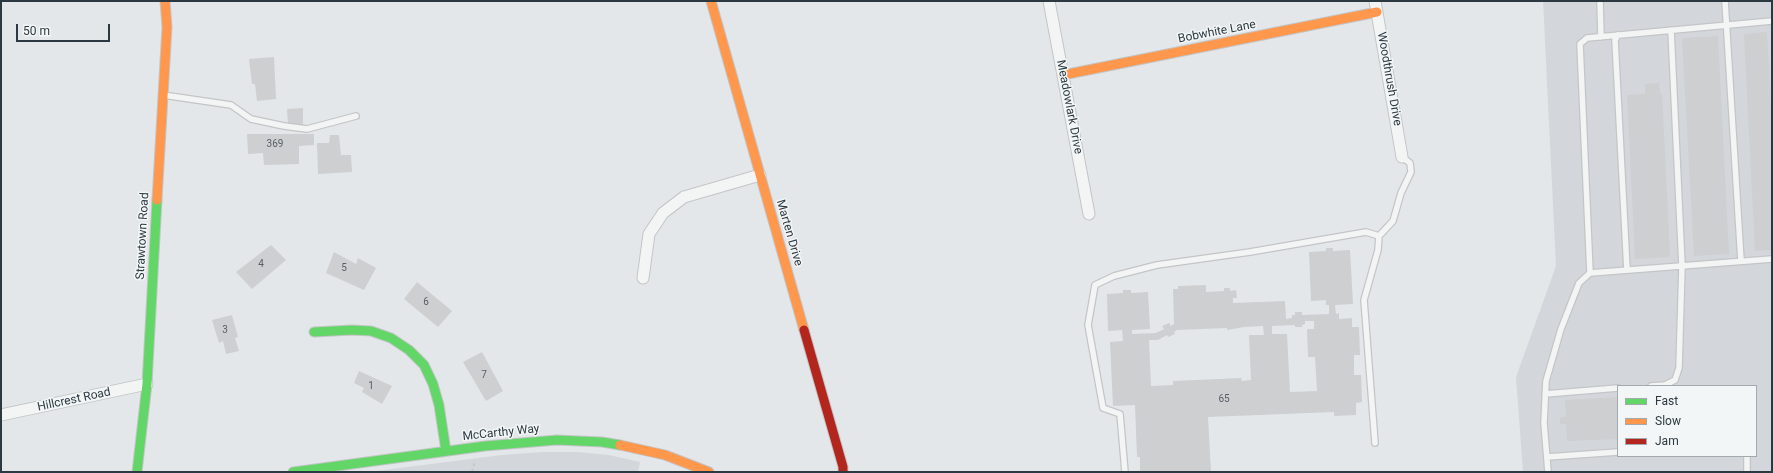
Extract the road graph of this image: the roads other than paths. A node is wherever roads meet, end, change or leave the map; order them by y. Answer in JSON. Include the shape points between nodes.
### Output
{"nodes":[{"id":1,"x":165,"y":1,"type":"edge"},
{"id":2,"x":712,"y":1,"type":"edge"},
{"id":3,"x":1048,"y":1,"type":"edge"},
{"id":4,"x":1600,"y":1,"type":"edge"},
{"id":5,"x":1725,"y":1,"type":"edge"},
{"id":6,"x":1376,"y":6,"type":"edge"},
{"id":7,"x":1772,"y":21,"type":"edge"},
{"id":8,"x":1727,"y":25,"type":"junction"},
{"id":9,"x":1671,"y":30,"type":"junction"},
{"id":10,"x":1618,"y":35,"type":"junction"},
{"id":11,"x":1601,"y":37,"type":"junction"},
{"id":12,"x":1063,"y":75,"type":"junction"},
{"id":13,"x":163,"y":94,"type":"junction"},
{"id":14,"x":356,"y":116,"type":"dead end"},
{"id":15,"x":1402,"y":157,"type":"joint"},
{"id":16,"x":760,"y":175,"type":"junction"},
{"id":17,"x":1089,"y":214,"type":"dead end"},
{"id":18,"x":1379,"y":236,"type":"junction"},
{"id":19,"x":1772,"y":258,"type":"edge"},
{"id":20,"x":1741,"y":261,"type":"junction"},
{"id":21,"x":1682,"y":266,"type":"junction"},
{"id":22,"x":1627,"y":270,"type":"junction"},
{"id":23,"x":1590,"y":272,"type":"junction"},
{"id":24,"x":643,"y":278,"type":"dead end"},
{"id":25,"x":314,"y":332,"type":"dead end"},
{"id":26,"x":147,"y":384,"type":"junction"},
{"id":27,"x":1666,"y":385,"type":"edge"},
{"id":28,"x":1617,"y":388,"type":"edge"},
{"id":29,"x":1545,"y":394,"type":"junction"},
{"id":30,"x":1,"y":415,"type":"edge"},
{"id":31,"x":1375,"y":443,"type":"dead end"},
{"id":32,"x":446,"y":451,"type":"junction"},
{"id":33,"x":1617,"y":452,"type":"edge"},
{"id":34,"x":1547,"y":457,"type":"junction"},
{"id":35,"x":1747,"y":457,"type":"edge"},
{"id":36,"x":137,"y":472,"type":"edge"},
{"id":37,"x":293,"y":472,"type":"edge"},
{"id":38,"x":709,"y":472,"type":"edge"},
{"id":39,"x":843,"y":472,"type":"edge"},
{"id":40,"x":1125,"y":472,"type":"edge"},
{"id":41,"x":1548,"y":472,"type":"edge"},
{"id":42,"x":1747,"y":472,"type":"edge"}],
"edges":[{"from":1,"to":13,"type":"street","name":"Strawtown Road","via":[[167,27]]},
{"from":2,"to":16,"type":"street","name":"Marten Drive"},
{"from":3,"to":12,"type":"street","name":"Meadowlark Drive"},
{"from":4,"to":11,"type":"lane"},
{"from":5,"to":8,"type":"lane"},
{"from":6,"to":12,"type":"street","name":"Bobwhite Lane"},
{"from":6,"to":15,"type":"street","name":"Woodthrush Drive"},
{"from":7,"to":8,"type":"lane"},
{"from":8,"to":9,"type":"lane"},
{"from":8,"to":20,"type":"lane"},
{"from":9,"to":10,"type":"lane"},
{"from":9,"to":21,"type":"lane"},
{"from":10,"to":11,"type":"lane"},
{"from":10,"to":22,"type":"lane","via":[[1615,40]]},
{"from":11,"to":23,"type":"lane","via":[[1588,38],[1580,44]]},
{"from":12,"to":17,"type":"street","name":"Meadowlark Drive"},
{"from":13,"to":14,"type":"lane","via":[[231,105],[251,119],[307,129]]},
{"from":13,"to":26,"type":"street","name":"Strawtown Road"},
{"from":15,"to":18,"type":"lane","via":[[1410,163],[1411,172],[1393,221]]},
{"from":16,"to":24,"type":"street","via":[[684,197],[663,213],[649,234]]},
{"from":16,"to":39,"type":"street","name":"Marten Drive"},
{"from":18,"to":31,"type":"lane","via":[[1378,250],[1364,300]]},
{"from":18,"to":40,"type":"lane","via":[[1366,232],[1157,265],[1114,276],[1095,285],[1088,325],[1103,408],[1120,414]]},
{"from":19,"to":20,"type":"lane"},
{"from":20,"to":21,"type":"lane"},
{"from":21,"to":22,"type":"lane"},
{"from":21,"to":27,"type":"lane","via":[[1679,368],[1675,380]]},
{"from":22,"to":23,"type":"lane"},
{"from":23,"to":29,"type":"lane","via":[[1579,283],[1561,329],[1546,381]]},
{"from":25,"to":32,"type":"street","via":[[371,331],[391,338],[409,350],[424,365],[433,384]]},
{"from":26,"to":30,"type":"street","name":"Hillcrest Road"},
{"from":26,"to":36,"type":"street","name":"Strawtown Road"},
{"from":28,"to":29,"type":"lane"},
{"from":29,"to":34,"type":"lane"},
{"from":32,"to":37,"type":"street","name":"McCarthy Way"},
{"from":32,"to":38,"type":"street","name":"McCarthy Way","via":[[529,441],[587,440],[649,451]]},
{"from":33,"to":34,"type":"lane"},
{"from":34,"to":41,"type":"lane"},
{"from":35,"to":42,"type":"lane"}]}
